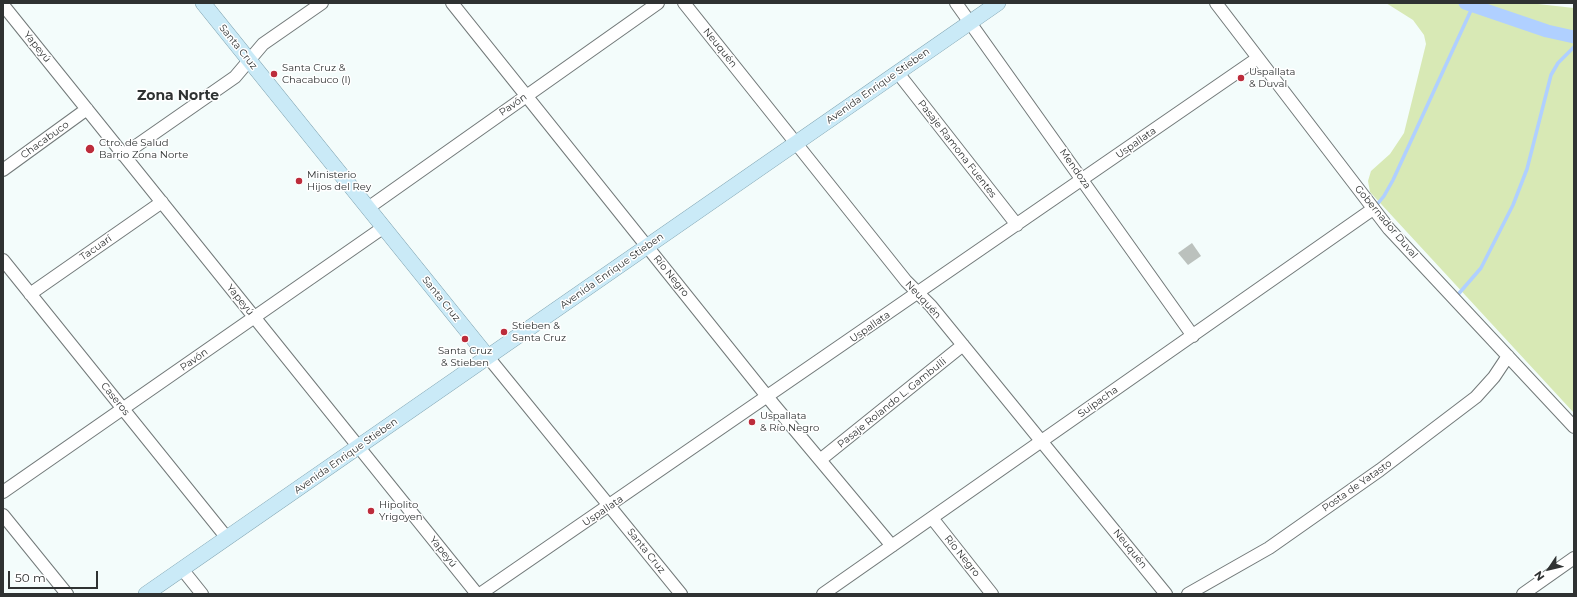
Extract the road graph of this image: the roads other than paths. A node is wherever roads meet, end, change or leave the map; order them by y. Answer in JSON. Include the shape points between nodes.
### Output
{"nodes":[{"id":1,"x":203,"y":3,"type":"edge"},
{"id":2,"x":322,"y":3,"type":"edge"},
{"id":3,"x":452,"y":3,"type":"edge"},
{"id":4,"x":658,"y":3,"type":"edge"},
{"id":5,"x":684,"y":3,"type":"edge"},
{"id":6,"x":956,"y":3,"type":"edge"},
{"id":7,"x":998,"y":3,"type":"edge"},
{"id":8,"x":1216,"y":3,"type":"edge"},
{"id":9,"x":3,"y":5,"type":"edge"},
{"id":10,"x":971,"y":22,"type":"junction"},
{"id":11,"x":1258,"y":58,"type":"junction"},
{"id":12,"x":249,"y":60,"type":"junction"},
{"id":13,"x":898,"y":72,"type":"junction"},
{"id":14,"x":527,"y":95,"type":"junction"},
{"id":15,"x":87,"y":109,"type":"junction"},
{"id":16,"x":796,"y":143,"type":"junction"},
{"id":17,"x":123,"y":155,"type":"junction"},
{"id":18,"x":3,"y":170,"type":"edge"},
{"id":19,"x":1083,"y":180,"type":"junction"},
{"id":20,"x":162,"y":202,"type":"junction"},
{"id":21,"x":368,"y":208,"type":"junction"},
{"id":22,"x":1373,"y":209,"type":"junction"},
{"id":23,"x":1017,"y":225,"type":"junction"},
{"id":24,"x":384,"y":227,"type":"junction"},
{"id":25,"x":648,"y":247,"type":"junction"},
{"id":26,"x":3,"y":260,"type":"edge"},
{"id":27,"x":918,"y":293,"type":"junction"},
{"id":28,"x":30,"y":294,"type":"junction"},
{"id":29,"x":255,"y":317,"type":"junction"},
{"id":30,"x":1193,"y":336,"type":"junction"},
{"id":31,"x":963,"y":345,"type":"junction"},
{"id":32,"x":1508,"y":356,"type":"junction"},
{"id":33,"x":488,"y":357,"type":"junction"},
{"id":34,"x":768,"y":397,"type":"junction"},
{"id":35,"x":123,"y":409,"type":"junction"},
{"id":36,"x":1574,"y":427,"type":"edge"},
{"id":37,"x":1042,"y":442,"type":"junction"},
{"id":38,"x":359,"y":447,"type":"junction"},
{"id":39,"x":820,"y":460,"type":"junction"},
{"id":40,"x":3,"y":492,"type":"edge"},
{"id":41,"x":610,"y":506,"type":"junction"},
{"id":42,"x":3,"y":515,"type":"edge"},
{"id":43,"x":932,"y":518,"type":"junction"},
{"id":44,"x":228,"y":538,"type":"junction"},
{"id":45,"x":892,"y":546,"type":"junction"},
{"id":46,"x":1574,"y":558,"type":"edge"},
{"id":47,"x":182,"y":569,"type":"junction"},
{"id":48,"x":836,"y":590,"type":"edge"},
{"id":49,"x":67,"y":594,"type":"edge"},
{"id":50,"x":146,"y":594,"type":"edge"},
{"id":51,"x":202,"y":594,"type":"edge"},
{"id":52,"x":478,"y":594,"type":"edge"},
{"id":53,"x":681,"y":594,"type":"edge"},
{"id":54,"x":823,"y":594,"type":"edge"},
{"id":55,"x":992,"y":594,"type":"edge"},
{"id":56,"x":1166,"y":594,"type":"edge"},
{"id":57,"x":1188,"y":594,"type":"edge"},
{"id":58,"x":1523,"y":594,"type":"edge"}],
"edges":[{"from":1,"to":12,"type":"main road","name":"Santa Cruz"},
{"from":2,"to":12,"type":"street","via":[[263,44]]},
{"from":3,"to":14,"type":"street","name":"Río Negro"},
{"from":4,"to":14,"type":"street","name":"Pavón"},
{"from":5,"to":16,"type":"street","name":"Neuquén"},
{"from":6,"to":10,"type":"street","name":"Mendoza"},
{"from":7,"to":10,"type":"main road","name":"Avenida Enrique Stieben"},
{"from":8,"to":11,"type":"street","name":"Gobernador Duval"},
{"from":9,"to":15,"type":"street","name":"Yapeyú"},
{"from":10,"to":13,"type":"main road","name":"Avenida Enrique Stieben"},
{"from":10,"to":19,"type":"street","name":"Mendoza"},
{"from":11,"to":19,"type":"street","name":"Uspallata"},
{"from":11,"to":22,"type":"street","name":"Gobernador Duval"},
{"from":12,"to":17,"type":"street","via":[[235,77]]},
{"from":12,"to":21,"type":"main road","name":"Santa Cruz"},
{"from":13,"to":16,"type":"main road","name":"Avenida Enrique Stieben"},
{"from":13,"to":23,"type":"street","name":"Pasaje Ramona Fuentes"},
{"from":14,"to":21,"type":"street","name":"Pavón"},
{"from":14,"to":25,"type":"street","name":"Río Negro"},
{"from":15,"to":17,"type":"street","name":"Yapeyú"},
{"from":15,"to":18,"type":"street","name":"Chacabuco"},
{"from":16,"to":25,"type":"main road","name":"Avenida Enrique Stieben"},
{"from":16,"to":27,"type":"street","name":"Neuquén"},
{"from":17,"to":20,"type":"street","name":"Yapeyú"},
{"from":19,"to":23,"type":"street","name":"Uspallata"},
{"from":19,"to":30,"type":"street","name":"Mendoza"},
{"from":20,"to":28,"type":"street","name":"Tacuarí"},
{"from":20,"to":29,"type":"street","name":"Yapeyú"},
{"from":21,"to":24,"type":"main road","name":"Santa Cruz"},
{"from":22,"to":30,"type":"street","name":"Suipacha"},
{"from":22,"to":32,"type":"street","name":"Gobernador Duval"},
{"from":23,"to":27,"type":"street","name":"Uspallata"},
{"from":24,"to":29,"type":"street","name":"Pavón"},
{"from":24,"to":33,"type":"main road","name":"Santa Cruz"},
{"from":25,"to":33,"type":"main road","name":"Avenida Enrique Stieben"},
{"from":25,"to":34,"type":"street","name":"Río Negro"},
{"from":26,"to":28,"type":"street","name":"Caseros"},
{"from":27,"to":31,"type":"street","name":"Neuquén"},
{"from":27,"to":34,"type":"street","name":"Uspallata"},
{"from":28,"to":35,"type":"street","name":"Caseros"},
{"from":29,"to":35,"type":"street","name":"Pavón"},
{"from":29,"to":38,"type":"street","name":"Yapeyú"},
{"from":30,"to":37,"type":"street","name":"Suipacha"},
{"from":31,"to":37,"type":"street","name":"Neuquén"},
{"from":31,"to":39,"type":"street","name":"Pasaje Rolando L. Gambulli"},
{"from":32,"to":36,"type":"street","name":"Gobernador Duval"},
{"from":32,"to":57,"type":"street","name":"Posta de Yatasto","via":[[1494,377],[1476,396],[1380,470],[1269,548]]},
{"from":33,"to":38,"type":"main road","name":"Avenida Enrique Stieben"},
{"from":33,"to":41,"type":"street","name":"Santa Cruz"},
{"from":34,"to":39,"type":"street","name":"Río Negro"},
{"from":34,"to":41,"type":"street","name":"Uspallata"},
{"from":35,"to":40,"type":"street","name":"Pavón"},
{"from":35,"to":44,"type":"street","name":"Caseros"},
{"from":37,"to":43,"type":"street","name":"Suipacha"},
{"from":37,"to":56,"type":"street","name":"Neuquén"},
{"from":38,"to":44,"type":"main road","name":"Avenida Enrique Stieben"},
{"from":38,"to":52,"type":"street","name":"Yapeyú"},
{"from":39,"to":45,"type":"street","name":"Río Negro"},
{"from":41,"to":52,"type":"street","name":"Uspallata"},
{"from":41,"to":53,"type":"street","name":"Santa Cruz"},
{"from":42,"to":49,"type":"street"},
{"from":43,"to":45,"type":"street","name":"Suipacha"},
{"from":43,"to":55,"type":"street","name":"Río Negro"},
{"from":44,"to":47,"type":"main road","name":"Avenida Enrique Stieben"},
{"from":45,"to":48,"type":"street","name":"Suipacha"},
{"from":46,"to":58,"type":"street"},
{"from":47,"to":50,"type":"main road","name":"Avenida Enrique Stieben"},
{"from":47,"to":51,"type":"street"},
{"from":48,"to":54,"type":"street","name":"Suipacha"}]}
